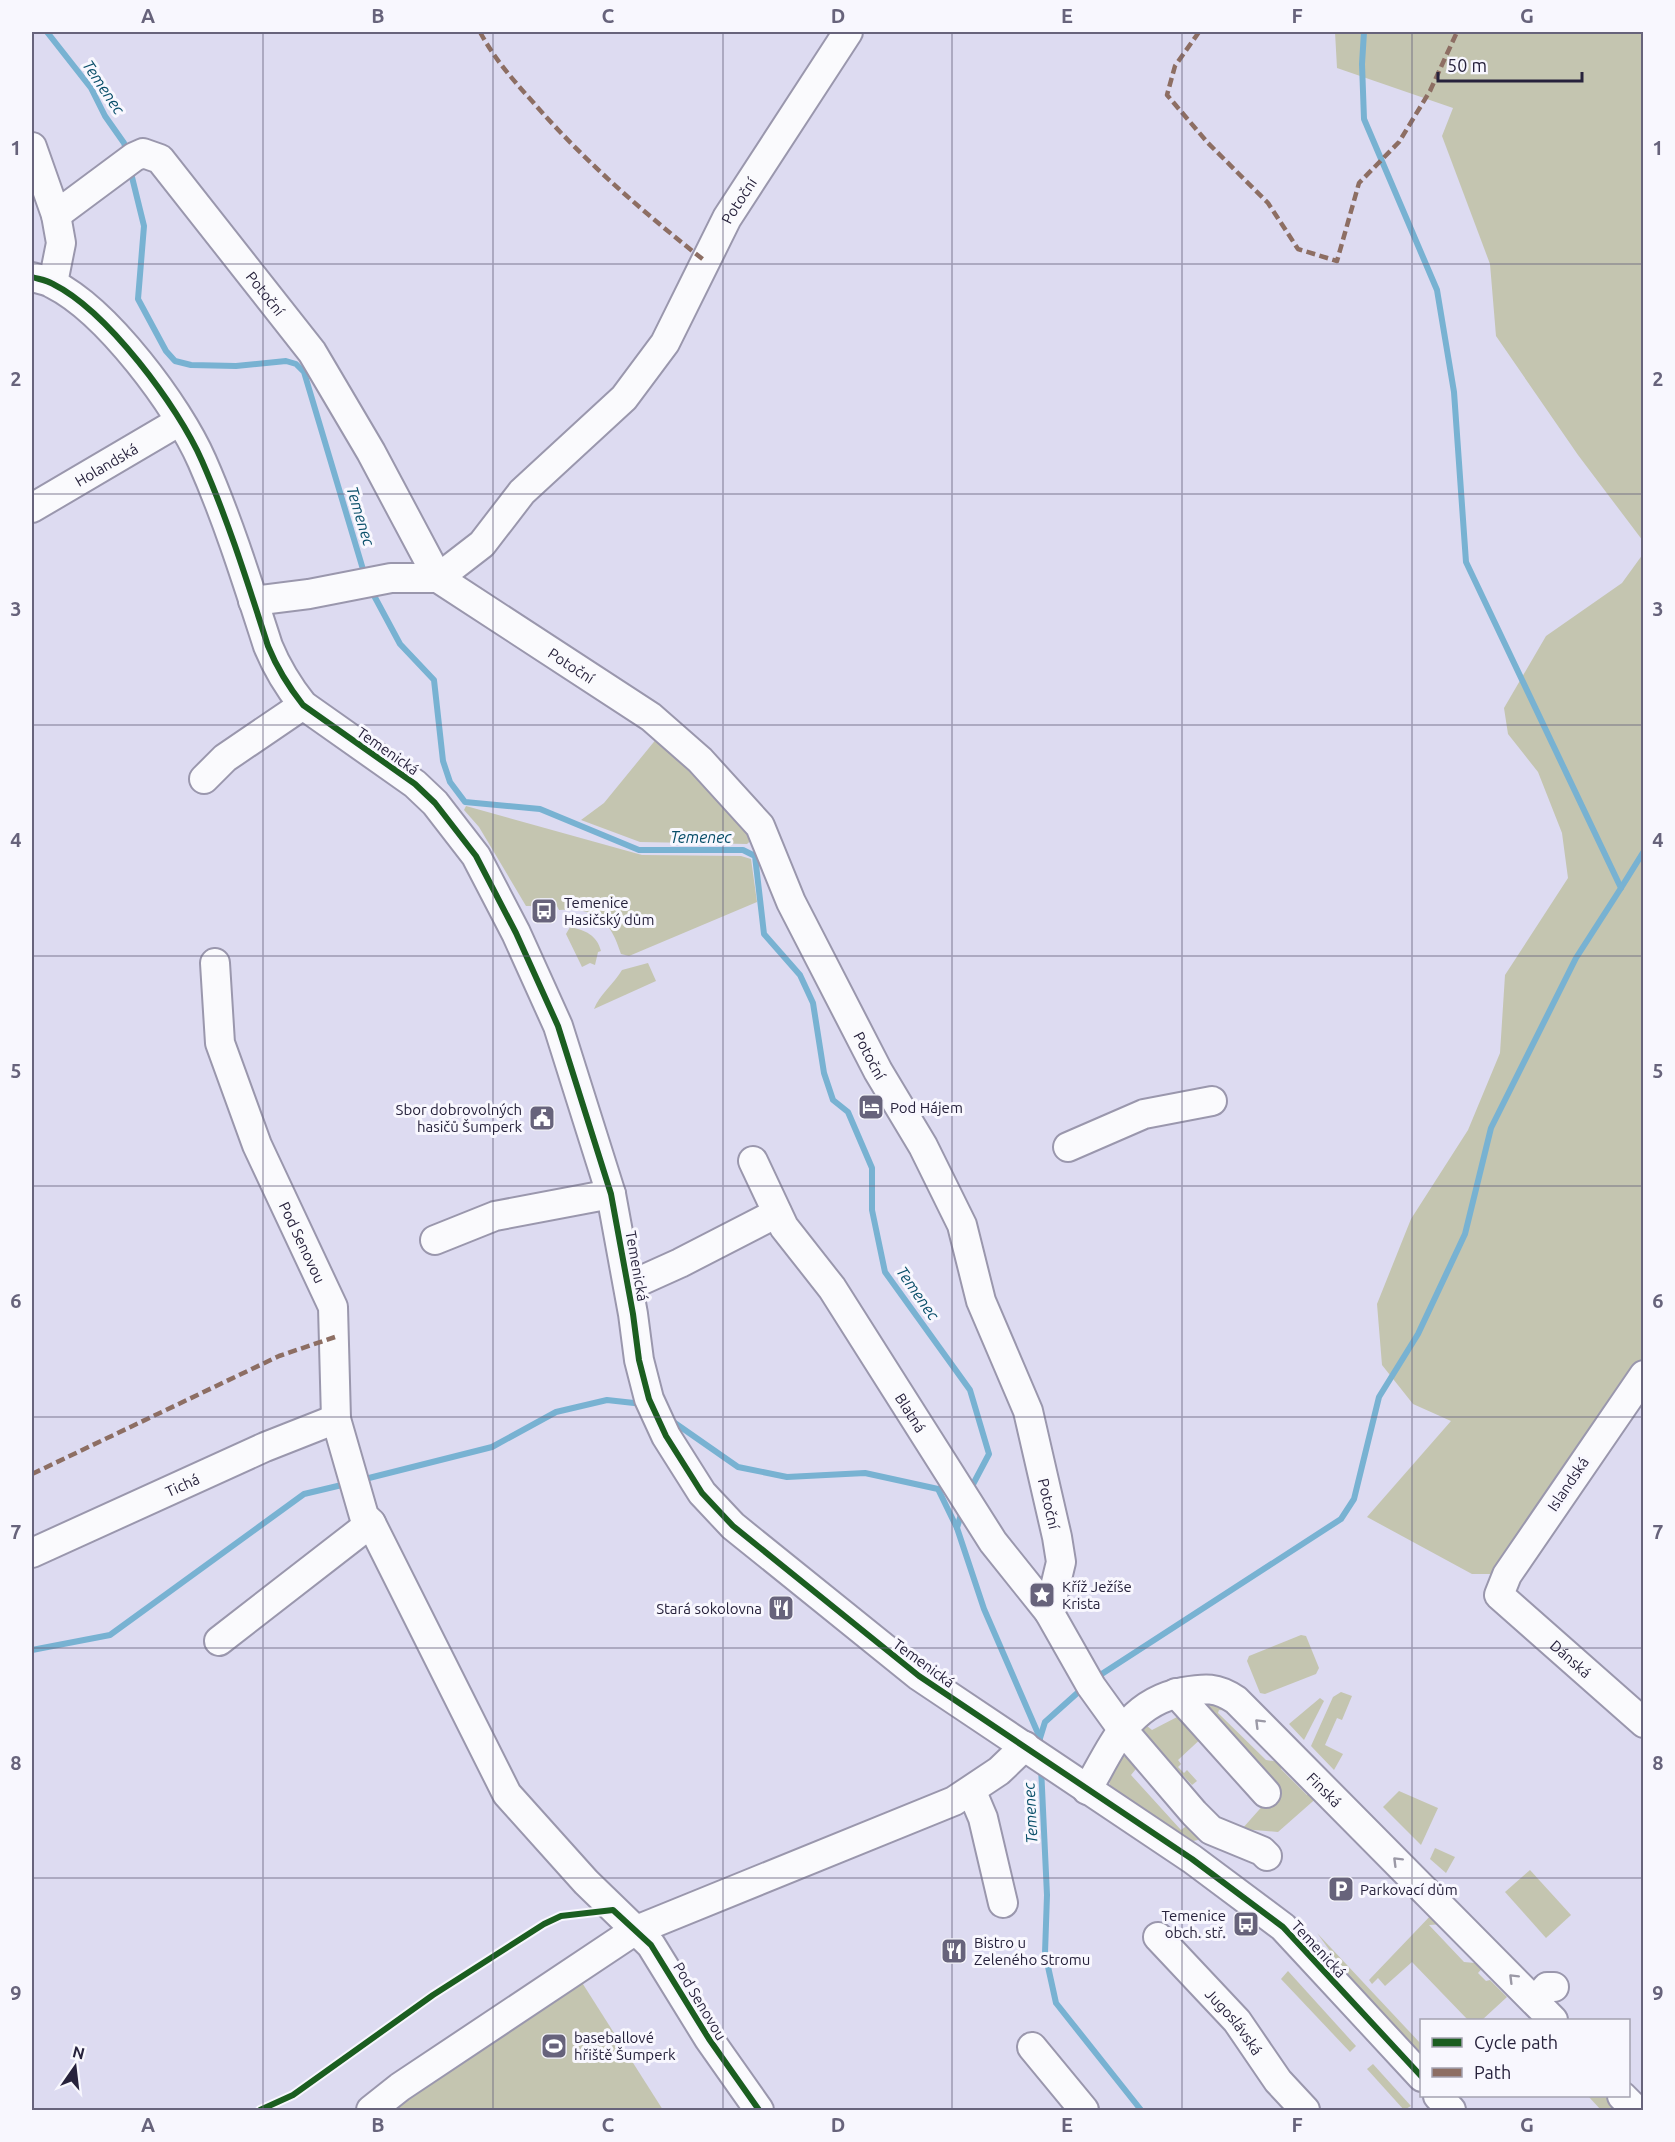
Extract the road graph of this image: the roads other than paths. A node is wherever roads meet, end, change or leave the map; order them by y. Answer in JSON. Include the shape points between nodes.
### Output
{"nodes":[{"id":1,"x":848,"y":32,"type":"edge"},
{"id":2,"x":32,"y":147,"type":"edge"},
{"id":3,"x":56,"y":215,"type":"junction"},
{"id":4,"x":42,"y":280,"type":"edge"},
{"id":5,"x":180,"y":421,"type":"junction"},
{"id":6,"x":32,"y":508,"type":"edge"},
{"id":7,"x":438,"y":578,"type":"junction"},
{"id":8,"x":253,"y":601,"type":"junction"},
{"id":9,"x":303,"y":705,"type":"junction"},
{"id":10,"x":204,"y":779,"type":"dead end"},
{"id":11,"x":215,"y":963,"type":"dead end"},
{"id":12,"x":1212,"y":1101,"type":"dead end"},
{"id":13,"x":1068,"y":1147,"type":"dead end"},
{"id":14,"x":753,"y":1161,"type":"dead end"},
{"id":15,"x":611,"y":1194,"type":"junction"},
{"id":16,"x":777,"y":1213,"type":"junction"},
{"id":17,"x":435,"y":1240,"type":"dead end"},
{"id":18,"x":629,"y":1286,"type":"junction"},
{"id":19,"x":1644,"y":1375,"type":"edge"},
{"id":20,"x":336,"y":1419,"type":"junction"},
{"id":21,"x":371,"y":1523,"type":"junction"},
{"id":22,"x":32,"y":1553,"type":"edge"},
{"id":23,"x":1499,"y":1595,"type":"joint"},
{"id":24,"x":1049,"y":1612,"type":"junction"},
{"id":25,"x":219,"y":1641,"type":"dead end"},
{"id":26,"x":1176,"y":1694,"type":"junction"},
{"id":27,"x":1644,"y":1723,"type":"edge"},
{"id":28,"x":1122,"y":1729,"type":"junction"},
{"id":29,"x":1029,"y":1749,"type":"junction"},
{"id":30,"x":1079,"y":1784,"type":"junction"},
{"id":31,"x":972,"y":1792,"type":"junction"},
{"id":32,"x":1266,"y":1793,"type":"dead end"},
{"id":33,"x":1267,"y":1856,"type":"dead end"},
{"id":34,"x":1003,"y":1903,"type":"dead end"},
{"id":35,"x":634,"y":1931,"type":"junction"},
{"id":36,"x":1158,"y":1937,"type":"dead end"},
{"id":37,"x":1547,"y":2003,"type":"edge"},
{"id":38,"x":1032,"y":2047,"type":"dead end"},
{"id":39,"x":1420,"y":2075,"type":"edge"},
{"id":40,"x":1439,"y":2097,"type":"edge"},
{"id":41,"x":1623,"y":2097,"type":"edge"},
{"id":42,"x":371,"y":2110,"type":"edge"},
{"id":43,"x":759,"y":2110,"type":"edge"},
{"id":44,"x":1084,"y":2110,"type":"edge"},
{"id":45,"x":1305,"y":2110,"type":"edge"},
{"id":46,"x":1451,"y":2110,"type":"edge"},
{"id":47,"x":1636,"y":2110,"type":"edge"}],
"edges":[{"from":1,"to":7,"type":"street","name":"Potoční","via":[[727,218],[665,343],[624,398],[522,492],[482,544]]},
{"from":2,"to":3,"type":"street"},
{"from":3,"to":4,"type":"street","via":[[61,255]]},
{"from":3,"to":7,"type":"street","name":"Potoční","via":[[128,160],[143,153],[160,159],[312,352]]},
{"from":4,"to":5,"type":"street","name":"Temenická","via":[[111,331]]},
{"from":5,"to":6,"type":"street","name":"Holandská"},
{"from":5,"to":8,"type":"street","name":"Temenická","via":[[202,460]]},
{"from":7,"to":8,"type":"street","via":[[367,583]]},
{"from":7,"to":24,"type":"street","name":"Potoční","via":[[651,717],[700,760],[760,826],[796,913],[962,1225],[981,1301],[1028,1411],[1057,1537],[1061,1562]]},
{"from":8,"to":9,"type":"street","name":"Temenická","via":[[278,670]]},
{"from":9,"to":10,"type":"street","via":[[225,758]]},
{"from":9,"to":15,"type":"street","name":"Temenická","via":[[415,784],[476,856],[558,1026]]},
{"from":11,"to":20,"type":"street","name":"Pod Senovou","via":[[220,1043],[257,1145],[333,1307]]},
{"from":12,"to":13,"type":"street","via":[[1144,1114]]},
{"from":14,"to":16,"type":"street","name":"Blatná"},
{"from":15,"to":17,"type":"street","via":[[495,1216]]},
{"from":15,"to":18,"type":"street","name":"Temenická"},
{"from":16,"to":18,"type":"street"},
{"from":16,"to":24,"type":"street","name":"Blatná","via":[[832,1288],[993,1542]]},
{"from":18,"to":29,"type":"street","name":"Temenická","via":[[639,1360],[649,1399],[666,1436],[702,1493],[733,1526],[834,1610],[919,1676]]},
{"from":19,"to":23,"type":"street","name":"Islandská","via":[[1507,1575]]},
{"from":20,"to":21,"type":"street","name":"Pod Senovou","via":[[364,1516]]},
{"from":20,"to":22,"type":"street","name":"Tichá","via":[[265,1447]]},
{"from":21,"to":25,"type":"street"},
{"from":21,"to":35,"type":"street","name":"Pod Senovou","via":[[507,1794]]},
{"from":23,"to":27,"type":"street","name":"Dánská"},
{"from":24,"to":28,"type":"street","via":[[1091,1686]]},
{"from":26,"to":28,"type":"street","name":"Finská","via":[[1143,1707]]},
{"from":26,"to":32,"type":"street"},
{"from":37,"to":26,"type":"street","name":"Finská","one_way":true,"via":[[1236,1700],[1215,1689]]},
{"from":28,"to":30,"type":"street","name":"Finská"},
{"from":28,"to":33,"type":"street","via":[[1211,1830]]},
{"from":29,"to":30,"type":"street","name":"Temenická"},
{"from":29,"to":31,"type":"street"},
{"from":30,"to":39,"type":"street","name":"Temenická","via":[[1192,1859],[1283,1927]]},
{"from":31,"to":34,"type":"street","via":[[983,1818]]},
{"from":31,"to":35,"type":"street"},
{"from":35,"to":42,"type":"street"},
{"from":35,"to":43,"type":"street","name":"Pod Senovou","via":[[651,1946]]},
{"from":36,"to":45,"type":"street","name":"Jugoslávská","via":[[1237,2021],[1278,2081]]},
{"from":38,"to":44,"type":"street"},
{"from":40,"to":46,"type":"street"},
{"from":41,"to":47,"type":"street"}]}
